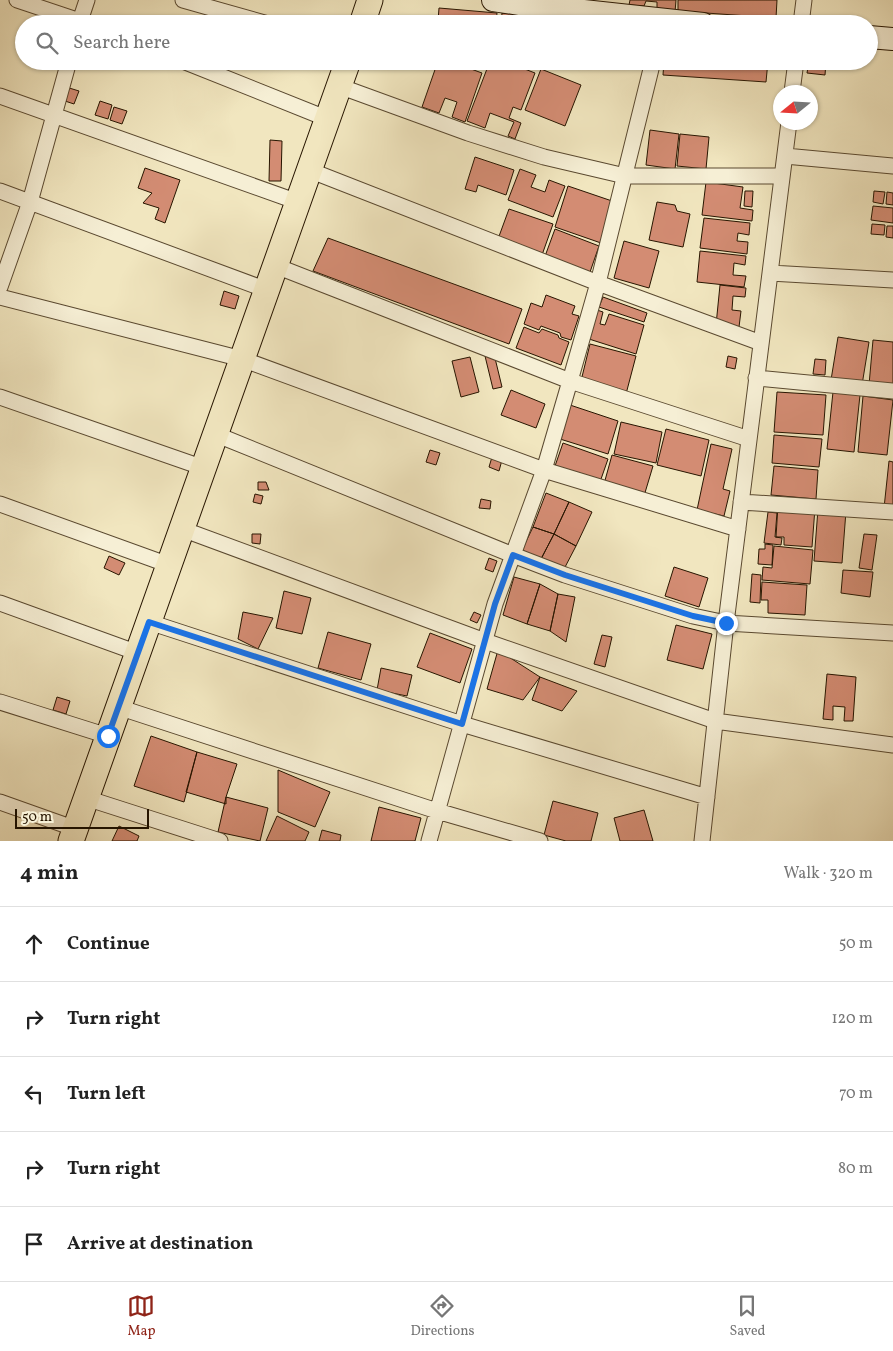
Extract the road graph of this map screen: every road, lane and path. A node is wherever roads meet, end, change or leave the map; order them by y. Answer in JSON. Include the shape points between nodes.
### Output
{"nodes":[{"id":1,"x":17,"y":0,"type":"edge"},
{"id":2,"x":87,"y":0,"type":"edge"},
{"id":3,"x":183,"y":0,"type":"edge"},
{"id":4,"x":370,"y":0,"type":"edge"},
{"id":5,"x":493,"y":0,"type":"edge"},
{"id":6,"x":804,"y":0,"type":"edge"},
{"id":7,"x":521,"y":2,"type":"edge"},
{"id":8,"x":215,"y":4,"type":"edge"},
{"id":9,"x":616,"y":7,"type":"edge"},
{"id":10,"x":60,"y":15,"type":"edge"},
{"id":11,"x":84,"y":15,"type":"edge"},
{"id":12,"x":244,"y":15,"type":"edge"},
{"id":13,"x":365,"y":15,"type":"edge"},
{"id":14,"x":641,"y":15,"type":"edge"},
{"id":15,"x":802,"y":15,"type":"edge"},
{"id":16,"x":878,"y":38,"type":"edge"},
{"id":17,"x":893,"y":39,"type":"edge"},
{"id":18,"x":66,"y":70,"type":"edge"},
{"id":19,"x":206,"y":70,"type":"edge"},
{"id":20,"x":345,"y":70,"type":"edge"},
{"id":21,"x":651,"y":70,"type":"edge"},
{"id":22,"x":795,"y":70,"type":"edge"},
{"id":23,"x":793,"y":85,"type":"edge"},
{"id":24,"x":339,"y":86,"type":"junction"},
{"id":25,"x":0,"y":96,"type":"edge"},
{"id":26,"x":54,"y":114,"type":"junction"},
{"id":27,"x":328,"y":119,"type":"junction"},
{"id":28,"x":788,"y":130,"type":"edge"},
{"id":29,"x":785,"y":156,"type":"junction"},
{"id":30,"x":893,"y":166,"type":"edge"},
{"id":31,"x":309,"y":170,"type":"junction"},
{"id":32,"x":625,"y":176,"type":"junction"},
{"id":33,"x":782,"y":176,"type":"junction"},
{"id":34,"x":0,"y":191,"type":"edge"},
{"id":35,"x":30,"y":202,"type":"junction"},
{"id":36,"x":298,"y":202,"type":"junction"},
{"id":37,"x":276,"y":266,"type":"junction"},
{"id":38,"x":770,"y":272,"type":"junction"},
{"id":39,"x":893,"y":280,"type":"edge"},
{"id":40,"x":598,"y":283,"type":"junction"},
{"id":41,"x":0,"y":287,"type":"edge"},
{"id":42,"x":267,"y":290,"type":"junction"},
{"id":43,"x":0,"y":297,"type":"edge"},
{"id":44,"x":761,"y":343,"type":"junction"},
{"id":45,"x":242,"y":359,"type":"junction"},
{"id":46,"x":756,"y":378,"type":"junction"},
{"id":47,"x":570,"y":381,"type":"junction"},
{"id":48,"x":893,"y":391,"type":"edge"},
{"id":49,"x":0,"y":397,"type":"edge"},
{"id":50,"x":215,"y":434,"type":"junction"},
{"id":51,"x":749,"y":439,"type":"junction"},
{"id":52,"x":204,"y":468,"type":"junction"},
{"id":53,"x":544,"y":470,"type":"junction"},
{"id":54,"x":741,"y":502,"type":"junction"},
{"id":55,"x":0,"y":504,"type":"edge"},
{"id":56,"x":893,"y":512,"type":"edge"},
{"id":57,"x":182,"y":529,"type":"junction"},
{"id":58,"x":738,"y":529,"type":"junction"},
{"id":59,"x":513,"y":555,"type":"junction"},
{"id":60,"x":169,"y":565,"type":"junction"},
{"id":61,"x":0,"y":603,"type":"edge"},
{"id":62,"x":149,"y":622,"type":"junction"},
{"id":63,"x":726,"y":623,"type":"junction"},
{"id":64,"x":893,"y":633,"type":"edge"},
{"id":65,"x":485,"y":641,"type":"junction"},
{"id":66,"x":138,"y":653,"type":"junction"},
{"id":67,"x":0,"y":702,"type":"edge"},
{"id":68,"x":118,"y":707,"type":"junction"},
{"id":69,"x":715,"y":721,"type":"junction"},
{"id":70,"x":462,"y":724,"type":"junction"},
{"id":71,"x":108,"y":736,"type":"junction"},
{"id":72,"x":893,"y":745,"type":"edge"},
{"id":73,"x":707,"y":797,"type":"junction"},
{"id":74,"x":86,"y":798,"type":"junction"},
{"id":75,"x":0,"y":802,"type":"edge"},
{"id":76,"x":437,"y":812,"type":"junction"},
{"id":77,"x":74,"y":835,"type":"edge"},
{"id":78,"x":220,"y":841,"type":"edge"},
{"id":79,"x":429,"y":841,"type":"edge"},
{"id":80,"x":540,"y":841,"type":"edge"},
{"id":81,"x":702,"y":841,"type":"edge"}],
"edges":[{"from":1,"to":10,"type":"street"},
{"from":2,"to":11,"type":"street"},
{"from":3,"to":8,"type":"street"},
{"from":4,"to":13,"type":"main road"},
{"from":5,"to":7,"type":"street"},
{"from":6,"to":15,"type":"street"},
{"from":7,"to":9,"type":"street"},
{"from":8,"to":12,"type":"street"},
{"from":9,"to":14,"type":"street"},
{"from":16,"to":17,"type":"street"},
{"from":18,"to":26,"type":"street"},
{"from":19,"to":27,"type":"street"},
{"from":20,"to":24,"type":"main road"},
{"from":21,"to":32,"type":"street"},
{"from":22,"to":23,"type":"street"},
{"from":24,"to":27,"type":"main road"},
{"from":24,"to":32,"type":"street","via":[[544,157]]},
{"from":25,"to":26,"type":"street"},
{"from":26,"to":35,"type":"street"},
{"from":26,"to":36,"type":"street"},
{"from":27,"to":31,"type":"main road"},
{"from":28,"to":29,"type":"street"},
{"from":29,"to":30,"type":"street"},
{"from":29,"to":33,"type":"street"},
{"from":31,"to":36,"type":"main road"},
{"from":31,"to":40,"type":"street"},
{"from":32,"to":33,"type":"street"},
{"from":32,"to":40,"type":"street"},
{"from":33,"to":38,"type":"street"},
{"from":34,"to":35,"type":"street"},
{"from":35,"to":41,"type":"street"},
{"from":35,"to":42,"type":"street"},
{"from":36,"to":37,"type":"main road"},
{"from":37,"to":42,"type":"main road"},
{"from":37,"to":47,"type":"street"},
{"from":38,"to":39,"type":"street"},
{"from":38,"to":44,"type":"street"},
{"from":40,"to":44,"type":"street"},
{"from":40,"to":47,"type":"street"},
{"from":42,"to":45,"type":"main road"},
{"from":43,"to":45,"type":"street"},
{"from":44,"to":46,"type":"street"},
{"from":45,"to":50,"type":"main road"},
{"from":45,"to":53,"type":"street"},
{"from":46,"to":48,"type":"street"},
{"from":46,"to":51,"type":"street"},
{"from":47,"to":51,"type":"street"},
{"from":47,"to":53,"type":"street"},
{"from":49,"to":52,"type":"street"},
{"from":50,"to":52,"type":"main road"},
{"from":50,"to":59,"type":"street"},
{"from":51,"to":54,"type":"street"},
{"from":52,"to":57,"type":"main road"},
{"from":53,"to":58,"type":"street"},
{"from":53,"to":59,"type":"street"},
{"from":54,"to":56,"type":"street"},
{"from":54,"to":58,"type":"street"},
{"from":55,"to":60,"type":"street"},
{"from":57,"to":60,"type":"main road"},
{"from":57,"to":65,"type":"street"},
{"from":58,"to":63,"type":"street"},
{"from":59,"to":63,"type":"street","via":[[693,616]]},
{"from":59,"to":65,"type":"street"},
{"from":60,"to":62,"type":"main road"},
{"from":61,"to":66,"type":"street"},
{"from":62,"to":66,"type":"main road"},
{"from":62,"to":70,"type":"street"},
{"from":63,"to":64,"type":"street"},
{"from":63,"to":69,"type":"street"},
{"from":65,"to":69,"type":"street"},
{"from":65,"to":70,"type":"street"},
{"from":66,"to":68,"type":"main road"},
{"from":67,"to":71,"type":"street"},
{"from":68,"to":71,"type":"main road"},
{"from":68,"to":76,"type":"street"},
{"from":69,"to":72,"type":"street"},
{"from":69,"to":73,"type":"street"},
{"from":70,"to":73,"type":"street"},
{"from":70,"to":76,"type":"street"},
{"from":71,"to":74,"type":"main road"},
{"from":73,"to":81,"type":"street"},
{"from":74,"to":77,"type":"main road"},
{"from":74,"to":78,"type":"street"},
{"from":75,"to":77,"type":"street"},
{"from":76,"to":79,"type":"street"},
{"from":76,"to":80,"type":"street"}]}
